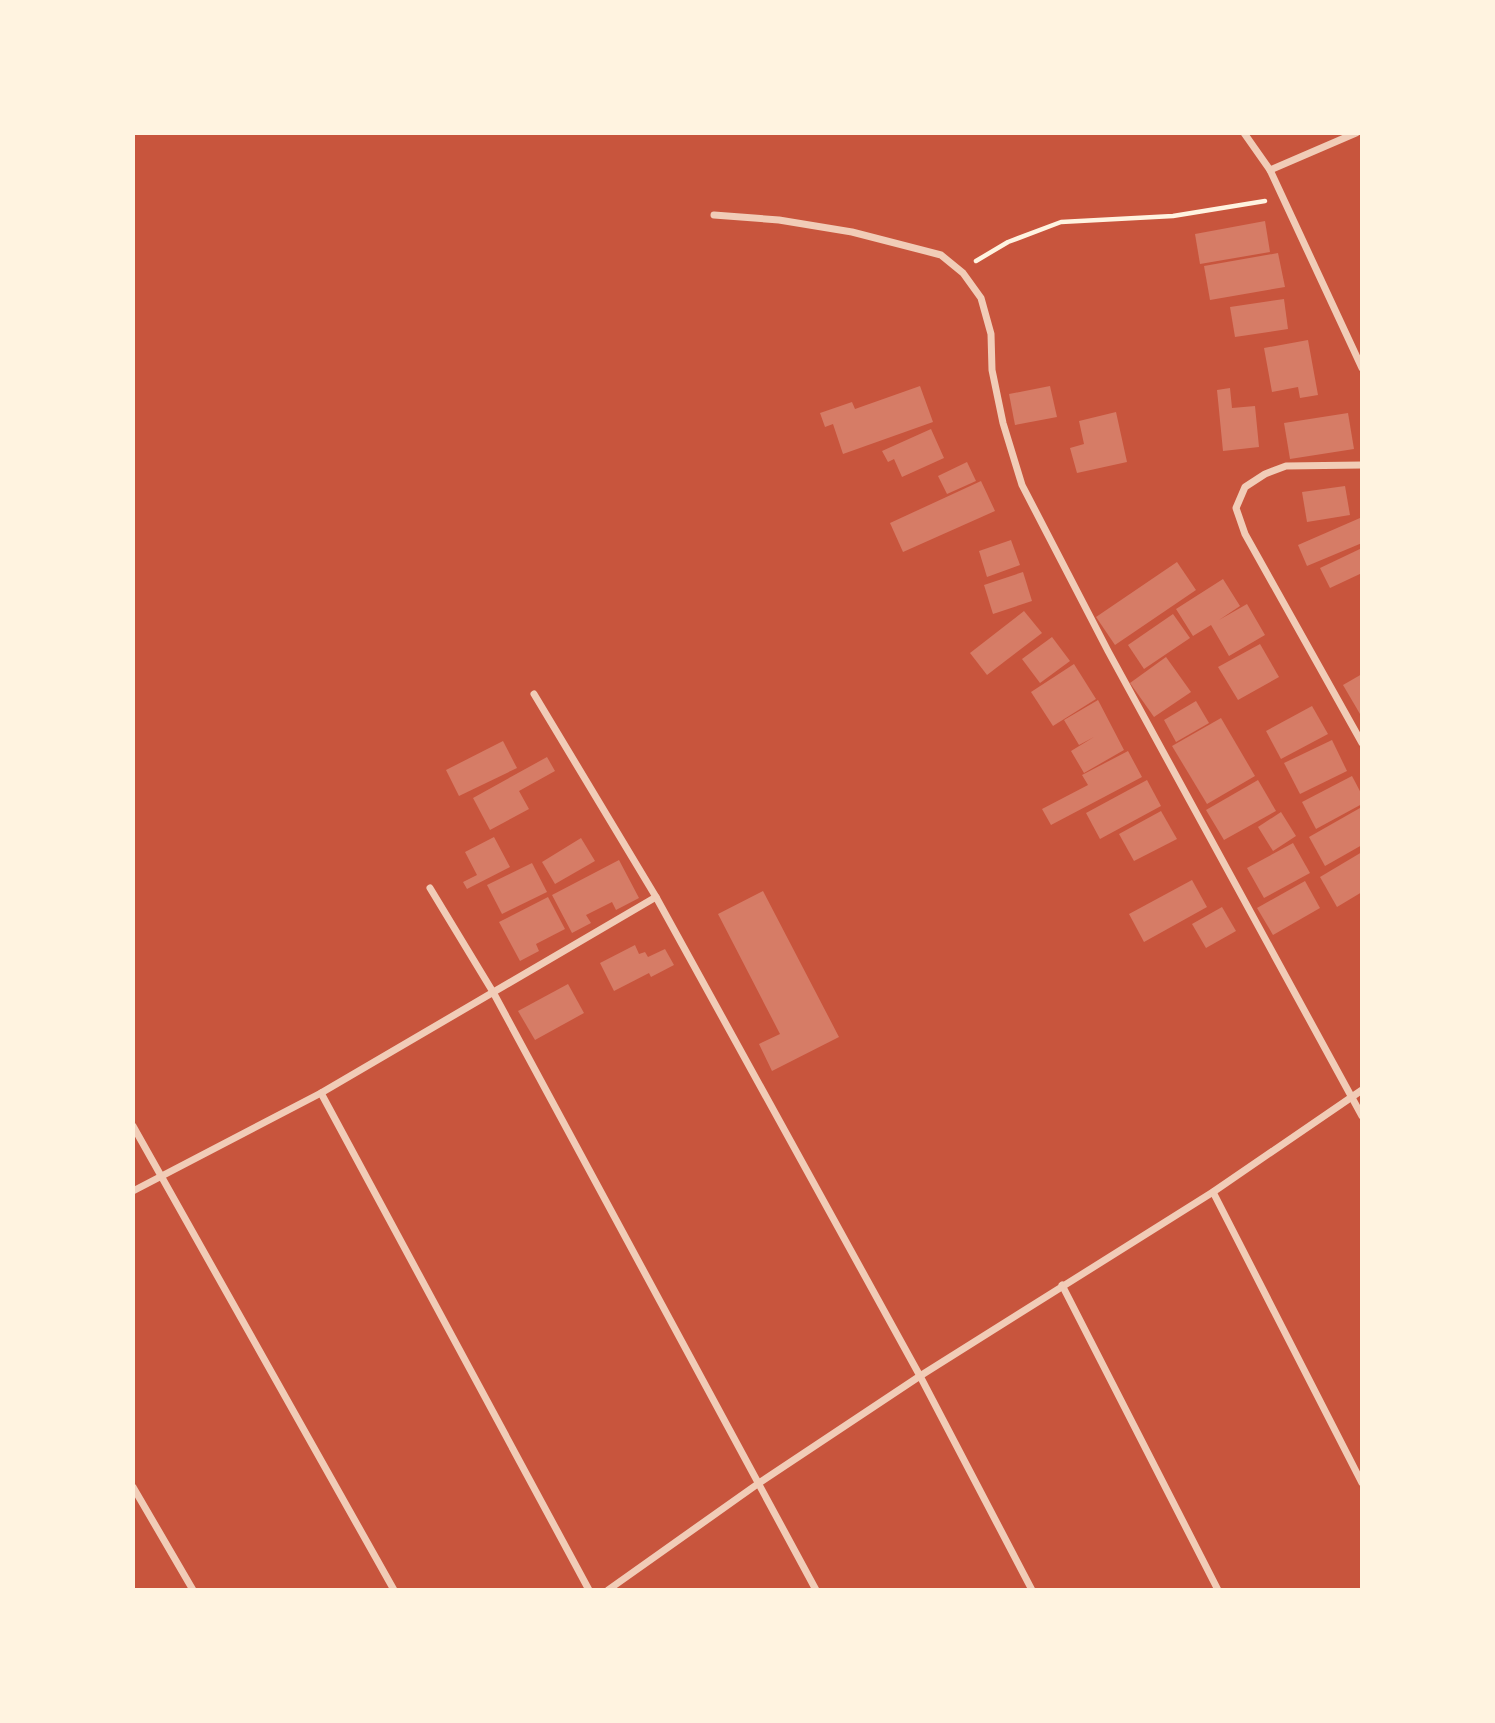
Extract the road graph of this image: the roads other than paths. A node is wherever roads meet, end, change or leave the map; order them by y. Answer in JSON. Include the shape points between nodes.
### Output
{"nodes":[{"id":1,"x":1244,"y":133,"type":"edge"},
{"id":2,"x":1356,"y":133,"type":"edge"},
{"id":3,"x":1270,"y":170,"type":"junction"},
{"id":4,"x":714,"y":215,"type":"dead end"},
{"id":5,"x":1362,"y":368,"type":"edge"},
{"id":6,"x":1362,"y":465,"type":"edge"},
{"id":7,"x":534,"y":694,"type":"dead end"},
{"id":8,"x":1362,"y":743,"type":"edge"},
{"id":9,"x":430,"y":888,"type":"dead end"},
{"id":10,"x":656,"y":897,"type":"junction"},
{"id":11,"x":493,"y":992,"type":"junction"},
{"id":12,"x":1362,"y":1090,"type":"edge"},
{"id":13,"x":321,"y":1093,"type":"junction"},
{"id":14,"x":1351,"y":1096,"type":"junction"},
{"id":15,"x":1362,"y":1116,"type":"edge"},
{"id":16,"x":133,"y":1126,"type":"edge"},
{"id":17,"x":160,"y":1177,"type":"junction"},
{"id":18,"x":133,"y":1191,"type":"edge"},
{"id":19,"x":1213,"y":1192,"type":"junction"},
{"id":20,"x":1062,"y":1285,"type":"junction"},
{"id":21,"x":920,"y":1376,"type":"junction"},
{"id":22,"x":760,"y":1483,"type":"junction"},
{"id":23,"x":1362,"y":1483,"type":"edge"},
{"id":24,"x":133,"y":1487,"type":"edge"},
{"id":25,"x":193,"y":1590,"type":"edge"},
{"id":26,"x":394,"y":1590,"type":"edge"},
{"id":27,"x":589,"y":1590,"type":"edge"},
{"id":28,"x":608,"y":1590,"type":"edge"},
{"id":29,"x":816,"y":1590,"type":"edge"},
{"id":30,"x":1032,"y":1590,"type":"edge"},
{"id":31,"x":1218,"y":1590,"type":"edge"}],
"edges":[{"from":1,"to":3,"type":"street"},
{"from":2,"to":3,"type":"street"},
{"from":3,"to":5,"type":"street"},
{"from":4,"to":14,"type":"street","via":[[852,232],[941,256],[961,271],[981,298],[991,334],[992,370],[1003,423],[1022,485]]},
{"from":6,"to":8,"type":"street","via":[[1286,466],[1245,487],[1236,508],[1245,534]]},
{"from":7,"to":10,"type":"street"},
{"from":9,"to":11,"type":"street"},
{"from":10,"to":11,"type":"street"},
{"from":10,"to":21,"type":"street"},
{"from":11,"to":13,"type":"street"},
{"from":11,"to":22,"type":"street"},
{"from":12,"to":14,"type":"street"},
{"from":13,"to":17,"type":"street"},
{"from":13,"to":27,"type":"street"},
{"from":14,"to":15,"type":"street"},
{"from":14,"to":19,"type":"street"},
{"from":16,"to":17,"type":"street"},
{"from":17,"to":18,"type":"street"},
{"from":17,"to":26,"type":"street"},
{"from":19,"to":20,"type":"street"},
{"from":19,"to":23,"type":"street"},
{"from":20,"to":21,"type":"street"},
{"from":20,"to":31,"type":"street"},
{"from":21,"to":22,"type":"street"},
{"from":21,"to":30,"type":"street"},
{"from":22,"to":28,"type":"street"},
{"from":22,"to":29,"type":"street"},
{"from":24,"to":25,"type":"street"}]}
